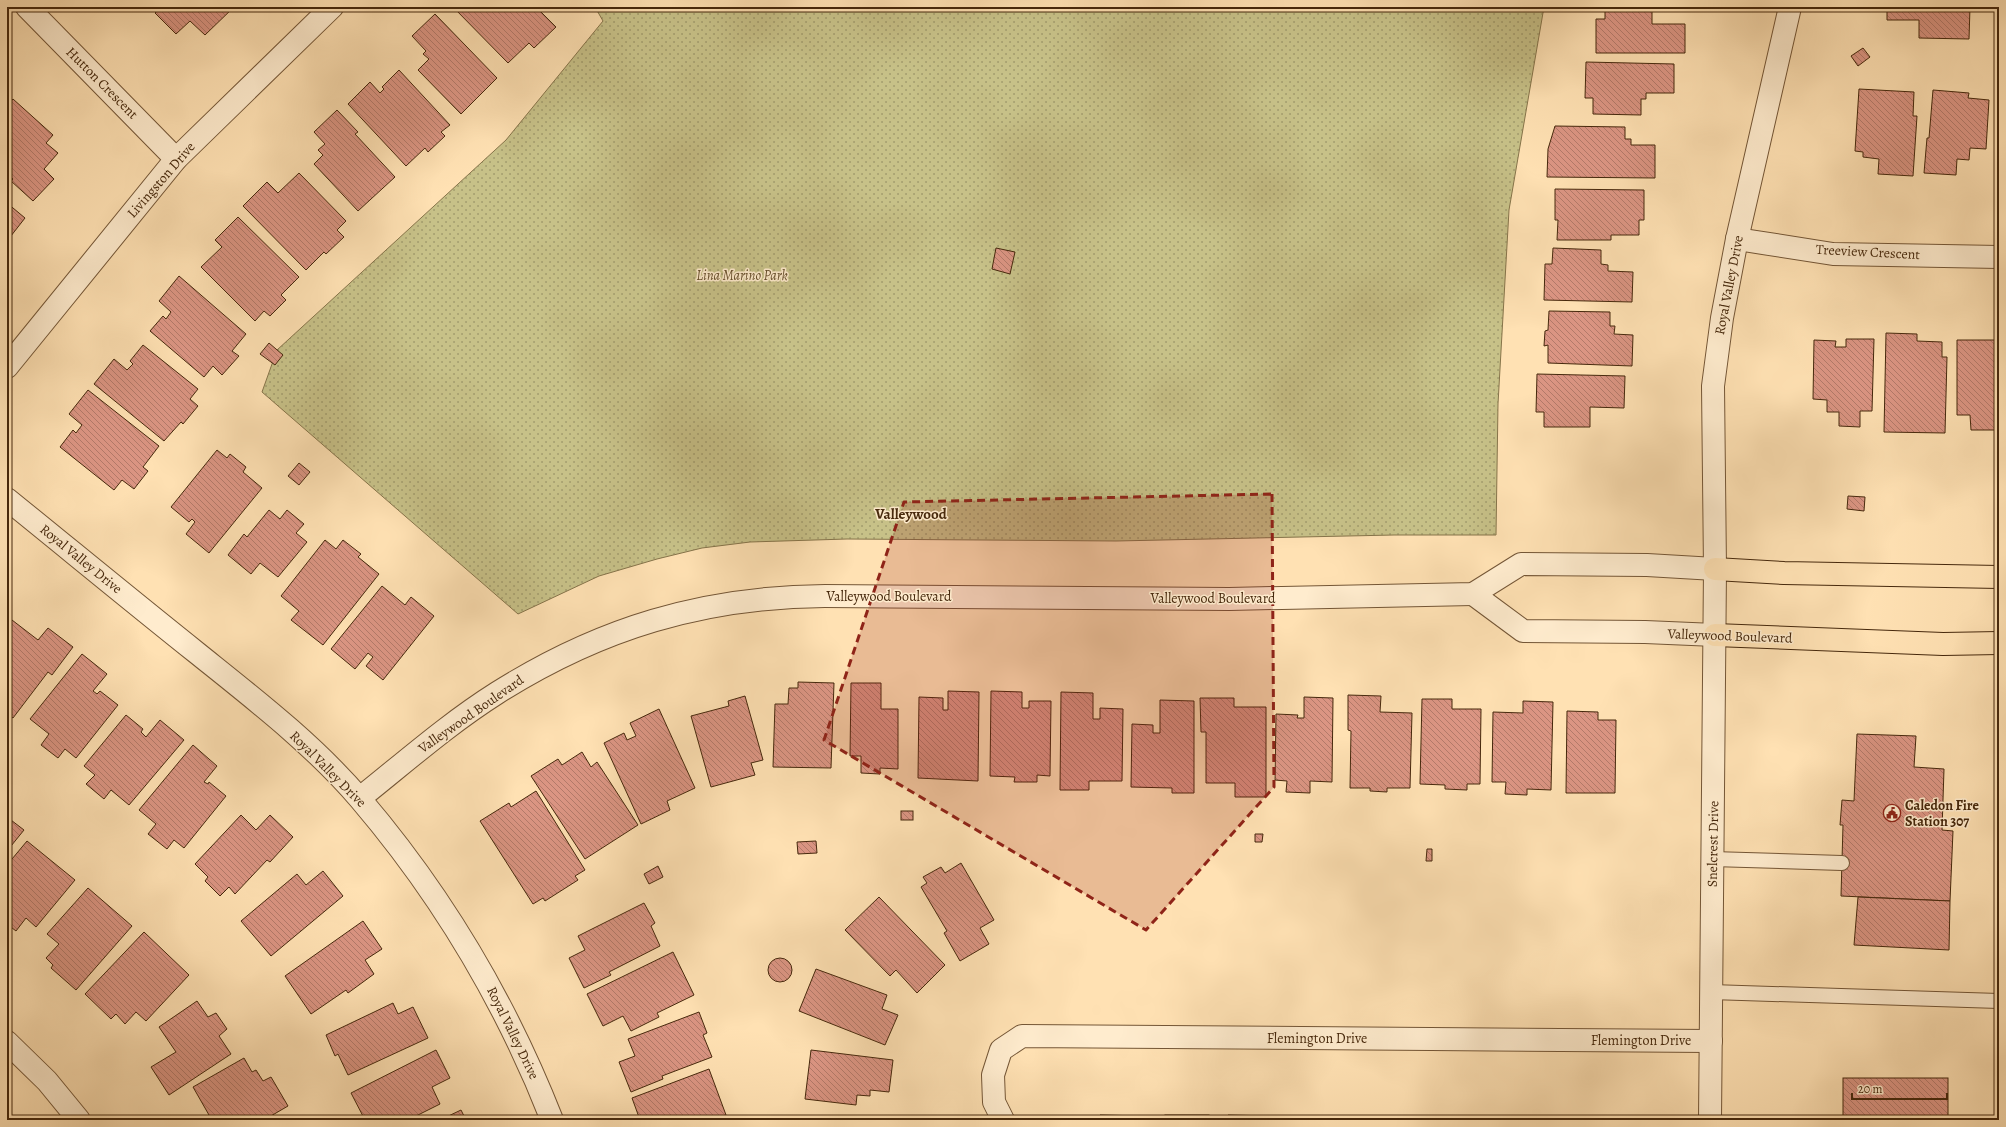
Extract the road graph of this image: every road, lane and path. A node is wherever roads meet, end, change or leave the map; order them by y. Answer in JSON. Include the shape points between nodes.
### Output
{"nodes":[{"id":1,"x":27,"y":7,"type":"edge"},
{"id":2,"x":332,"y":7,"type":"edge"},
{"id":3,"x":1790,"y":7,"type":"edge"},
{"id":4,"x":176,"y":159,"type":"junction"},
{"id":5,"x":1737,"y":239,"type":"junction"},
{"id":6,"x":1999,"y":256,"type":"edge"},
{"id":7,"x":7,"y":368,"type":"edge"},
{"id":8,"x":7,"y":499,"type":"edge"},
{"id":9,"x":1715,"y":569,"type":"junction"},
{"id":10,"x":1999,"y":577,"type":"edge"},
{"id":11,"x":1472,"y":594,"type":"junction"},
{"id":12,"x":1715,"y":636,"type":"junction"},
{"id":13,"x":1999,"y":643,"type":"edge"},
{"id":14,"x":360,"y":798,"type":"junction"},
{"id":15,"x":1712,"y":859,"type":"junction"},
{"id":16,"x":1842,"y":863,"type":"dead end"},
{"id":17,"x":1711,"y":992,"type":"junction"},
{"id":18,"x":1999,"y":1001,"type":"edge"},
{"id":19,"x":1711,"y":1041,"type":"junction"},
{"id":20,"x":7,"y":1042,"type":"edge"},
{"id":21,"x":79,"y":1120,"type":"edge"},
{"id":22,"x":552,"y":1120,"type":"edge"},
{"id":23,"x":1003,"y":1120,"type":"edge"},
{"id":24,"x":1710,"y":1120,"type":"edge"}],
"edges":[{"from":1,"to":4,"type":"street","name":"Hutton Crescent"},
{"from":2,"to":4,"type":"street","name":"Livingston Drive"},
{"from":3,"to":5,"type":"street","name":"Royal Valley Drive"},
{"from":4,"to":7,"type":"street","name":"Livingston Drive"},
{"from":5,"to":6,"type":"street","name":"Treeview Crescent","via":[[1833,254]]},
{"from":5,"to":9,"type":"street","name":"Royal Valley Drive","via":[[1722,318],[1713,386]]},
{"from":8,"to":14,"type":"street","name":"Royal Valley Drive","via":[[243,691],[318,755]]},
{"from":9,"to":10,"type":"main road","via":[[1784,573]]},
{"from":9,"to":11,"type":"street","via":[[1647,565],[1521,564]]},
{"from":9,"to":12,"type":"street","name":"Snelcrest Drive"},
{"from":11,"to":12,"type":"street","name":"Valleywood Boulevard","via":[[1523,630]]},
{"from":11,"to":14,"type":"street","name":"Valleywood Boulevard","via":[[1229,599],[788,596],[709,606],[625,629],[539,668],[496,694],[453,725]]},
{"from":12,"to":13,"type":"main road","name":"Valleywood Boulevard","via":[[1943,644]]},
{"from":12,"to":15,"type":"street","name":"Snelcrest Drive"},
{"from":14,"to":22,"type":"street","name":"Royal Valley Drive","via":[[452,922],[492,990],[530,1065]]},
{"from":15,"to":16,"type":"lane"},
{"from":15,"to":17,"type":"street","name":"Snelcrest Drive"},
{"from":17,"to":18,"type":"lane"},
{"from":17,"to":19,"type":"street","name":"Snelcrest Drive"},
{"from":19,"to":23,"type":"street","name":"Flemington Drive","via":[[1022,1036],[1001,1050],[993,1074],[994,1102]]},
{"from":19,"to":24,"type":"street","name":"Snelcrest Drive"},
{"from":20,"to":21,"type":"street","via":[[48,1080]]}]}
